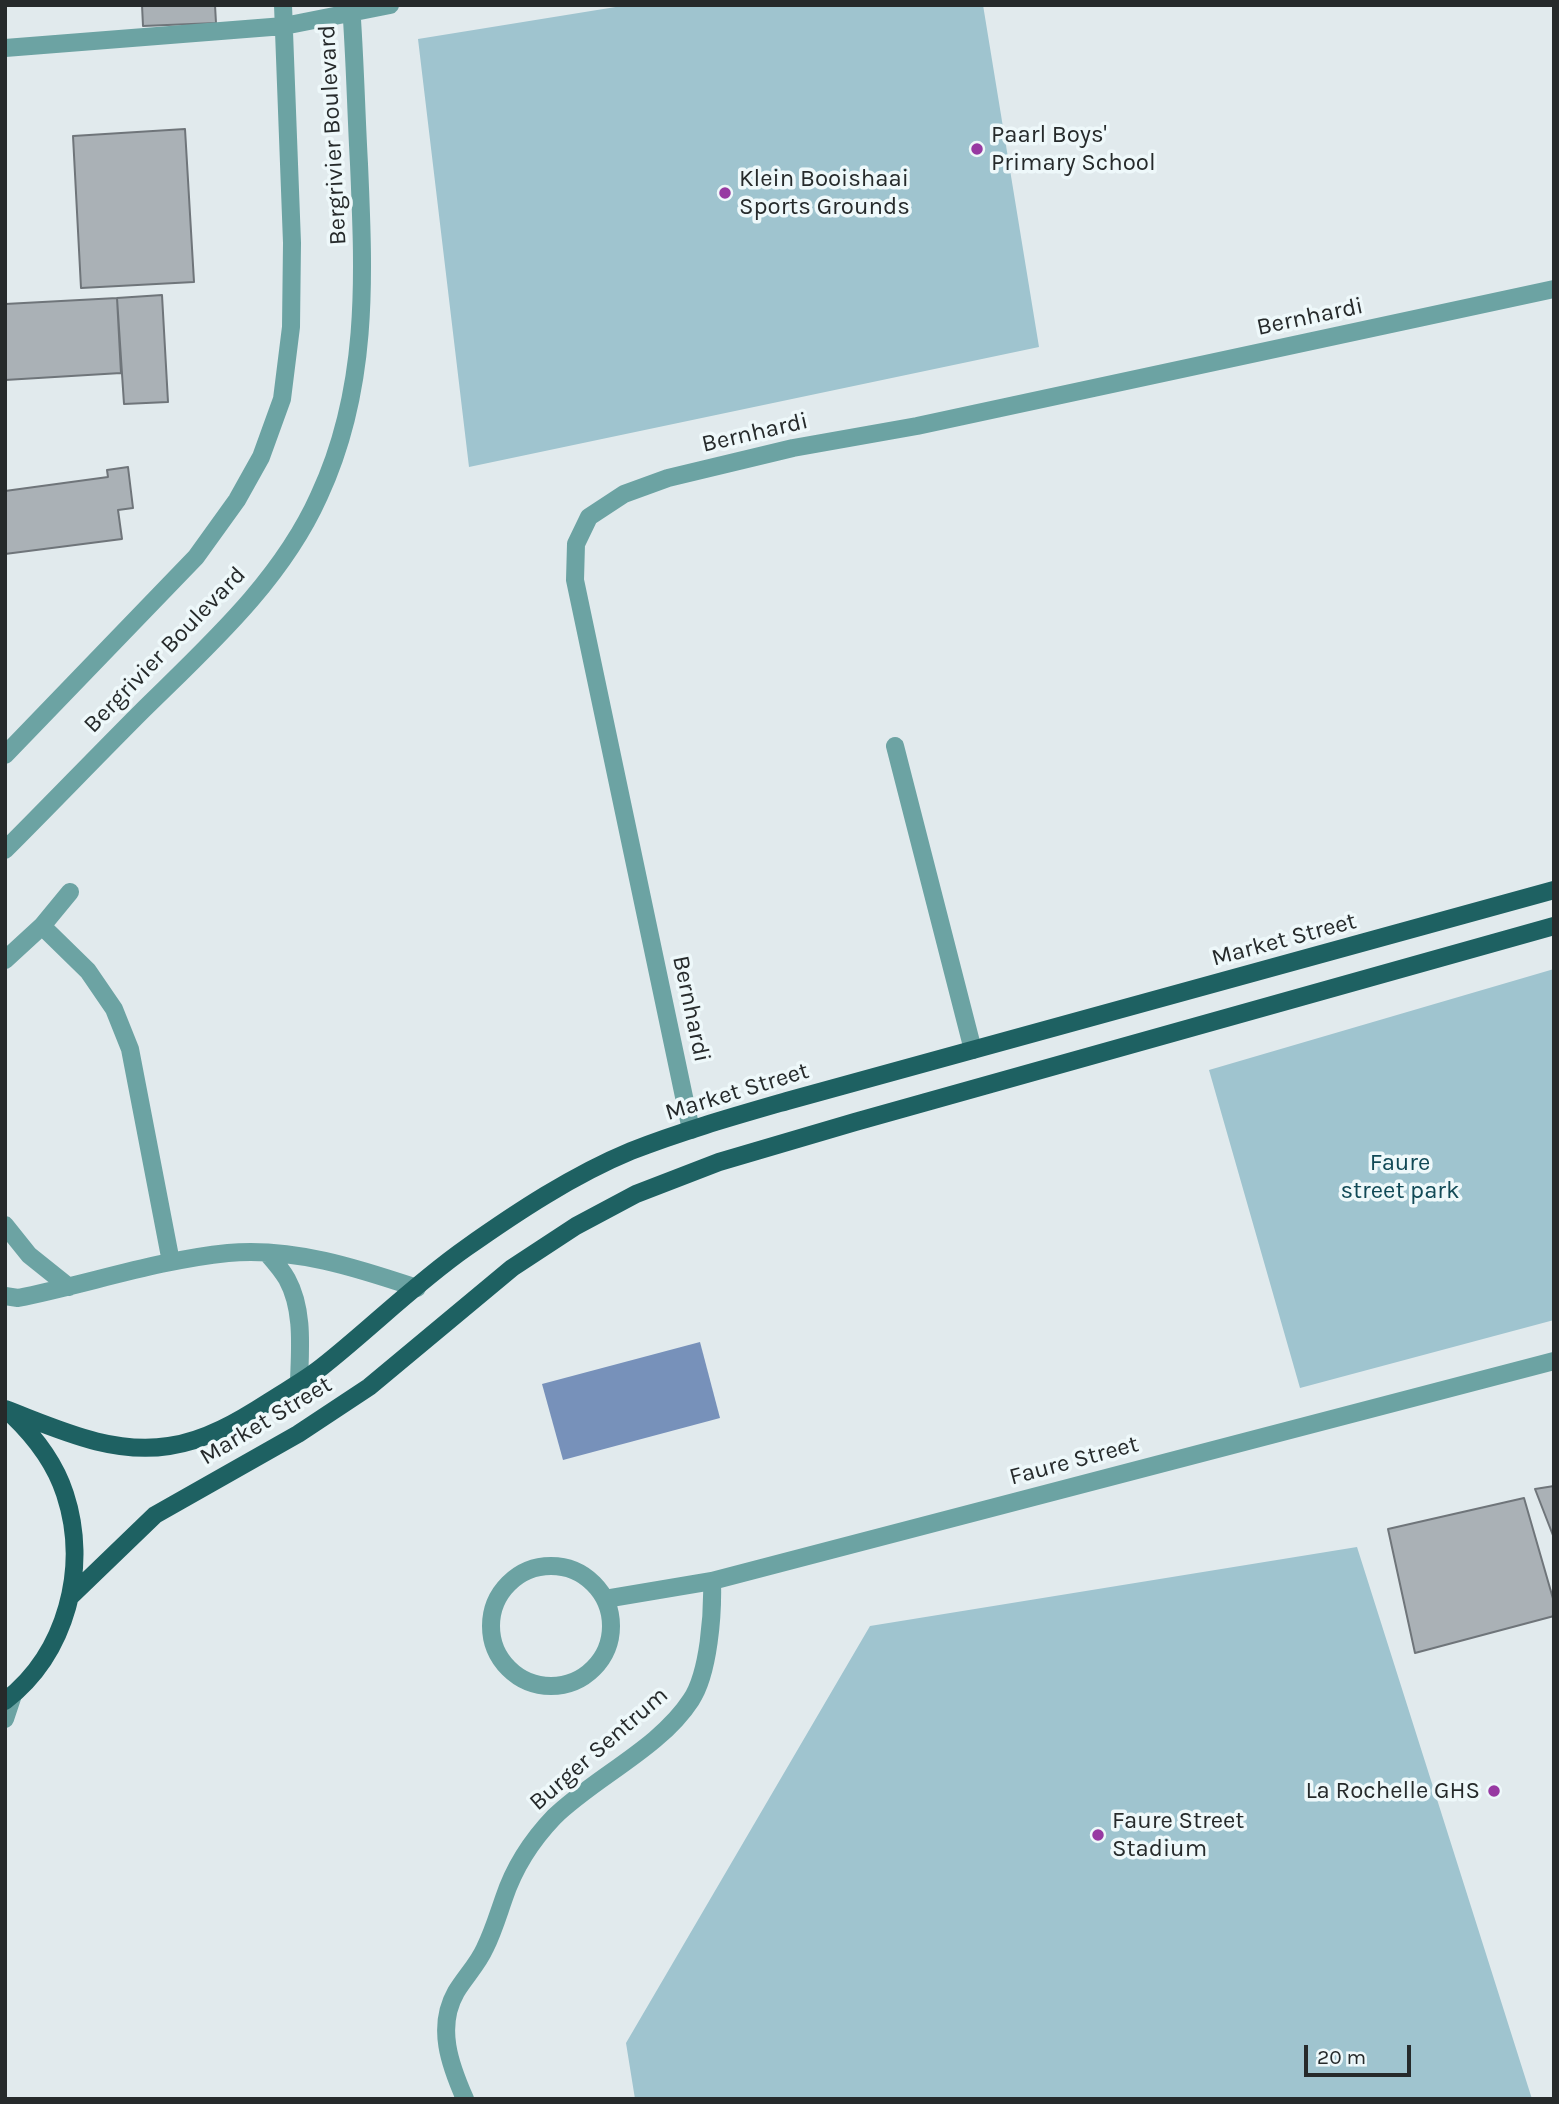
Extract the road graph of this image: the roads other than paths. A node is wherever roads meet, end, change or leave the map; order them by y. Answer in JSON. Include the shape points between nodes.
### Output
{"nodes":[{"id":1,"x":283,"y":5,"type":"edge"},
{"id":2,"x":390,"y":5,"type":"edge"},
{"id":3,"x":351,"y":9,"type":"edge"},
{"id":4,"x":284,"y":26,"type":"junction"},
{"id":5,"x":5,"y":48,"type":"edge"},
{"id":6,"x":1554,"y":289,"type":"edge"},
{"id":7,"x":895,"y":746,"type":"dead end"},
{"id":8,"x":5,"y":755,"type":"edge"},
{"id":9,"x":5,"y":850,"type":"edge"},
{"id":10,"x":1554,"y":890,"type":"edge"},
{"id":11,"x":70,"y":892,"type":"dead end"},
{"id":12,"x":42,"y":926,"type":"junction"},
{"id":13,"x":1554,"y":926,"type":"edge"},
{"id":14,"x":5,"y":960,"type":"edge"},
{"id":15,"x":974,"y":1050,"type":"junction"},
{"id":16,"x":691,"y":1130,"type":"junction"},
{"id":17,"x":5,"y":1225,"type":"edge"},
{"id":18,"x":267,"y":1253,"type":"junction"},
{"id":19,"x":171,"y":1262,"type":"junction"},
{"id":20,"x":69,"y":1287,"type":"junction"},
{"id":21,"x":417,"y":1288,"type":"junction"},
{"id":22,"x":5,"y":1296,"type":"edge"},
{"id":23,"x":1554,"y":1361,"type":"edge"},
{"id":24,"x":299,"y":1382,"type":"junction"},
{"id":25,"x":5,"y":1409,"type":"edge"},
{"id":26,"x":712,"y":1581,"type":"junction"},
{"id":27,"x":71,"y":1596,"type":"junction"},
{"id":28,"x":605,"y":1599,"type":"junction"},
{"id":29,"x":9,"y":1698,"type":"edge"},
{"id":30,"x":5,"y":1719,"type":"edge"},
{"id":31,"x":464,"y":2099,"type":"edge"}],
"edges":[{"from":1,"to":4,"type":"street","name":"Bergrivier Boulevard"},
{"from":2,"to":3,"type":"street"},
{"from":3,"to":4,"type":"street"},
{"from":3,"to":9,"type":"street","name":"Bergrivier Boulevard","via":[[363,258],[360,339],[350,408],[319,497],[290,546],[233,620]]},
{"from":4,"to":5,"type":"street"},
{"from":4,"to":8,"type":"street","name":"Bergrivier Boulevard","via":[[291,327],[282,399],[261,457],[197,557]]},
{"from":6,"to":16,"type":"street","name":"Bernhardi","via":[[917,426],[793,448],[668,478],[624,495],[589,517],[576,544],[575,580]]},
{"from":7,"to":15,"type":"street"},
{"from":10,"to":15,"type":"main road","name":"Market Street"},
{"from":11,"to":12,"type":"street"},
{"from":12,"to":14,"type":"street"},
{"from":12,"to":19,"type":"street","via":[[88,971],[114,1009],[130,1049]]},
{"from":13,"to":27,"type":"main road","name":"Market Street","via":[[855,1122],[719,1163],[636,1194],[512,1268],[369,1387],[319,1421],[155,1515]]},
{"from":15,"to":16,"type":"main road","name":"Market Street"},
{"from":16,"to":21,"type":"main road","name":"Market Street","via":[[629,1152],[556,1189],[464,1249]]},
{"from":17,"to":20,"type":"street","via":[[29,1255]]},
{"from":18,"to":19,"type":"street","via":[[229,1253]]},
{"from":18,"to":21,"type":"street","via":[[358,1269]]},
{"from":18,"to":24,"type":"street","via":[[287,1279],[295,1301],[301,1335]]},
{"from":19,"to":20,"type":"street"},
{"from":20,"to":22,"type":"street","via":[[18,1298]]},
{"from":21,"to":24,"type":"main road","name":"Market Street"},
{"from":23,"to":26,"type":"street","name":"Faure Street"},
{"from":24,"to":25,"type":"main road","name":"Market Street","via":[[232,1424],[170,1446],[140,1449],[78,1437]]},
{"from":25,"to":27,"type":"main road","via":[[44,1452],[65,1493],[73,1526]]},
{"from":26,"to":28,"type":"street","name":"Faure Street"},
{"from":26,"to":31,"type":"street","name":"Burger Sentrum","via":[[703,1671],[690,1702],[653,1741],[571,1802],[536,1838],[519,1863],[484,1950],[450,2004],[448,2052]]},
{"from":27,"to":29,"type":"main road","via":[[58,1633],[39,1666]]},
{"from":28,"to":28,"type":"street","via":[[611,1621],[608,1644],[597,1665],[578,1680],[556,1686],[532,1684],[512,1672],[497,1654],[490,1631],[493,1608],[505,1588],[523,1573],[546,1566],[569,1569],[590,1580]]},
{"from":29,"to":30,"type":"street"}]}
